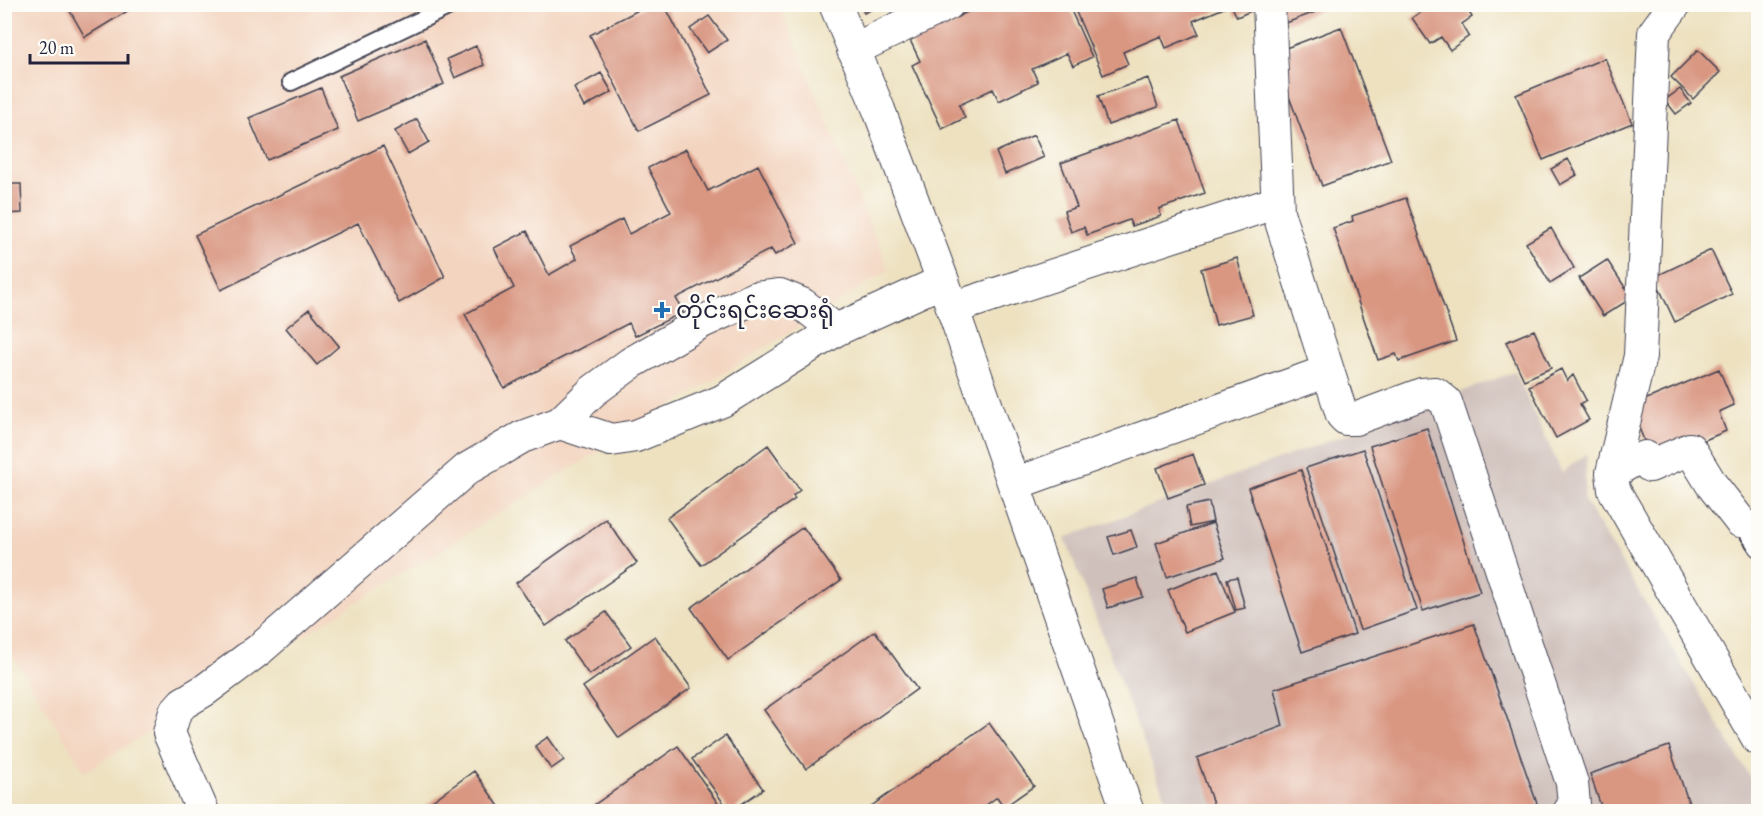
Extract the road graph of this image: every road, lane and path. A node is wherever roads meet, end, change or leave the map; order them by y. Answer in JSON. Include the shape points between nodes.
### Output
{"nodes":[{"id":1,"x":454,"y":4,"type":"edge"},
{"id":2,"x":835,"y":4,"type":"edge"},
{"id":3,"x":948,"y":4,"type":"edge"},
{"id":4,"x":1269,"y":4,"type":"edge"},
{"id":5,"x":1675,"y":4,"type":"edge"},
{"id":6,"x":853,"y":50,"type":"junction"},
{"id":7,"x":291,"y":82,"type":"dead end"},
{"id":8,"x":1278,"y":212,"type":"junction"},
{"id":9,"x":948,"y":294,"type":"junction"},
{"id":10,"x":836,"y":330,"type":"junction"},
{"id":11,"x":1328,"y":371,"type":"junction"},
{"id":12,"x":560,"y":423,"type":"junction"},
{"id":13,"x":1612,"y":473,"type":"junction"},
{"id":14,"x":1014,"y":484,"type":"junction"},
{"id":15,"x":1740,"y":521,"type":"joint"},
{"id":16,"x":1758,"y":548,"type":"edge"},
{"id":17,"x":1758,"y":739,"type":"edge"},
{"id":18,"x":203,"y":812,"type":"edge"},
{"id":19,"x":1128,"y":812,"type":"edge"},
{"id":20,"x":1569,"y":812,"type":"edge"}],
"edges":[{"from":1,"to":7,"type":"lane"},
{"from":2,"to":6,"type":"street"},
{"from":3,"to":6,"type":"street"},
{"from":4,"to":8,"type":"street"},
{"from":5,"to":13,"type":"street","via":[[1654,33],[1640,356]]},
{"from":6,"to":9,"type":"street"},
{"from":8,"to":9,"type":"street","via":[[1272,206],[1262,207]]},
{"from":8,"to":11,"type":"street"},
{"from":9,"to":10,"type":"street"},
{"from":9,"to":14,"type":"street"},
{"from":10,"to":12,"type":"street","via":[[722,401],[636,436],[611,440]]},
{"from":10,"to":12,"type":"street","via":[[801,304],[780,295],[755,298],[702,322],[632,363],[593,391]]},
{"from":11,"to":14,"type":"street"},
{"from":11,"to":20,"type":"street","via":[[1346,419],[1422,394],[1435,393],[1446,402],[1572,783],[1574,804]]},
{"from":12,"to":18,"type":"street","via":[[522,437],[467,470],[260,649],[183,703],[175,712],[169,733]]},
{"from":13,"to":15,"type":"street","via":[[1645,457],[1650,466],[1690,448]]},
{"from":13,"to":17,"type":"street","via":[[1614,490],[1623,509]]},
{"from":14,"to":19,"type":"street"},
{"from":15,"to":16,"type":"lane"}]}
